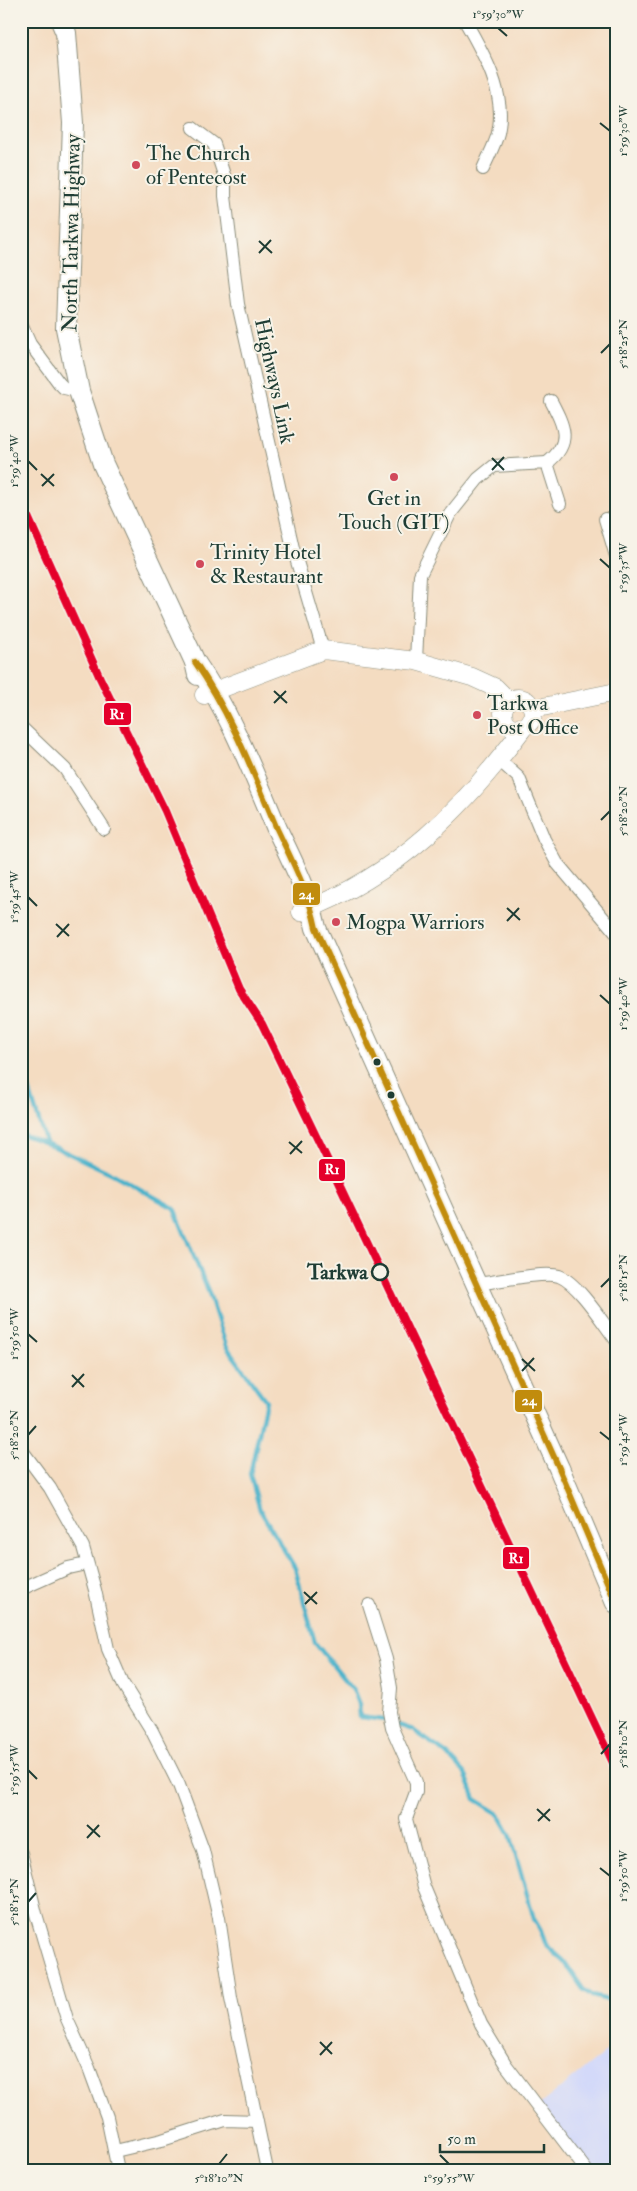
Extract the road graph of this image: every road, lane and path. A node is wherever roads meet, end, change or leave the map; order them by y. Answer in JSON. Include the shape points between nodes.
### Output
{"nodes":[{"id":1,"x":61,"y":21,"type":"edge"},
{"id":2,"x":465,"y":21,"type":"edge"},
{"id":3,"x":193,"y":128,"type":"dead end"},
{"id":4,"x":483,"y":168,"type":"dead end"},
{"id":5,"x":21,"y":324,"type":"edge"},
{"id":6,"x":79,"y":391,"type":"junction"},
{"id":7,"x":551,"y":401,"type":"dead end"},
{"id":8,"x":547,"y":463,"type":"junction"},
{"id":9,"x":560,"y":504,"type":"dead end"},
{"id":10,"x":606,"y":519,"type":"dead end"},
{"id":11,"x":616,"y":556,"type":"edge"},
{"id":12,"x":323,"y":650,"type":"junction"},
{"id":13,"x":416,"y":661,"type":"junction"},
{"id":14,"x":209,"y":692,"type":"junction"},
{"id":15,"x":616,"y":692,"type":"edge"},
{"id":16,"x":509,"y":701,"type":"junction"},
{"id":17,"x":533,"y":709,"type":"junction"},
{"id":18,"x":21,"y":727,"type":"edge"},
{"id":19,"x":524,"y":727,"type":"junction"},
{"id":20,"x":499,"y":760,"type":"junction"},
{"id":21,"x":104,"y":829,"type":"dead end"},
{"id":22,"x":307,"y":910,"type":"junction"},
{"id":23,"x":616,"y":933,"type":"edge"},
{"id":24,"x":477,"y":1284,"type":"junction"},
{"id":25,"x":616,"y":1340,"type":"edge"},
{"id":26,"x":21,"y":1449,"type":"edge"},
{"id":27,"x":86,"y":1564,"type":"junction"},
{"id":28,"x":21,"y":1589,"type":"edge"},
{"id":29,"x":616,"y":1603,"type":"edge"},
{"id":30,"x":369,"y":1605,"type":"dead end"},
{"id":31,"x":21,"y":1853,"type":"edge"},
{"id":32,"x":257,"y":2121,"type":"junction"},
{"id":33,"x":115,"y":2151,"type":"junction"},
{"id":34,"x":118,"y":2170,"type":"edge"},
{"id":35,"x":267,"y":2170,"type":"edge"},
{"id":36,"x":586,"y":2170,"type":"edge"}],
"edges":[{"from":1,"to":6,"type":"main road","name":"North Tarkwa Highway","via":[[66,33],[73,123],[66,328]]},
{"from":2,"to":4,"type":"street","via":[[491,74],[500,101],[498,133]]},
{"from":3,"to":12,"type":"street","name":"Highways Link","via":[[214,144],[225,178],[238,304],[293,548]]},
{"from":5,"to":6,"type":"street","via":[[30,344],[59,383],[64,388]]},
{"from":6,"to":14,"type":"main road","name":"North Tarkwa Highway","via":[[103,464]]},
{"from":7,"to":8,"type":"street","via":[[565,433],[562,448]]},
{"from":8,"to":9,"type":"street"},
{"from":8,"to":13,"type":"street","via":[[494,466],[478,479],[450,514],[420,575]]},
{"from":10,"to":11,"type":"street"},
{"from":12,"to":13,"type":"street"},
{"from":12,"to":14,"type":"street"},
{"from":13,"to":16,"type":"street","via":[[472,677],[496,688]]},
{"from":14,"to":22,"type":"main road","name":"North Tarkwa Highway"},
{"from":15,"to":17,"type":"street"},
{"from":16,"to":17,"type":"street","via":[[520,698]]},
{"from":16,"to":19,"type":"street","via":[[503,710],[505,721],[513,727]]},
{"from":17,"to":19,"type":"street","via":[[530,723]]},
{"from":18,"to":21,"type":"street","via":[[65,769]]},
{"from":19,"to":20,"type":"street"},
{"from":20,"to":22,"type":"street","via":[[452,814],[401,856],[366,881]]},
{"from":20,"to":23,"type":"street","via":[[519,778],[557,862]]},
{"from":22,"to":24,"type":"main road","name":"North Tarkwa Highway"},
{"from":24,"to":25,"type":"street","via":[[558,1276],[570,1282]]},
{"from":24,"to":29,"type":"main road","name":"North Tarkwa Highway"},
{"from":26,"to":27,"type":"street","via":[[65,1514],[83,1547]]},
{"from":27,"to":28,"type":"street","via":[[68,1568]]},
{"from":27,"to":32,"type":"street","via":[[108,1649],[123,1684],[152,1730],[179,1785],[203,1850]]},
{"from":30,"to":36,"type":"street","via":[[386,1659],[392,1728],[416,1782],[416,1792],[406,1819],[424,1887],[481,2024],[506,2065]]},
{"from":31,"to":33,"type":"street","via":[[67,2019],[89,2068]]},
{"from":32,"to":33,"type":"street","via":[[225,2120]]},
{"from":32,"to":35,"type":"street"},
{"from":33,"to":34,"type":"street"}]}
